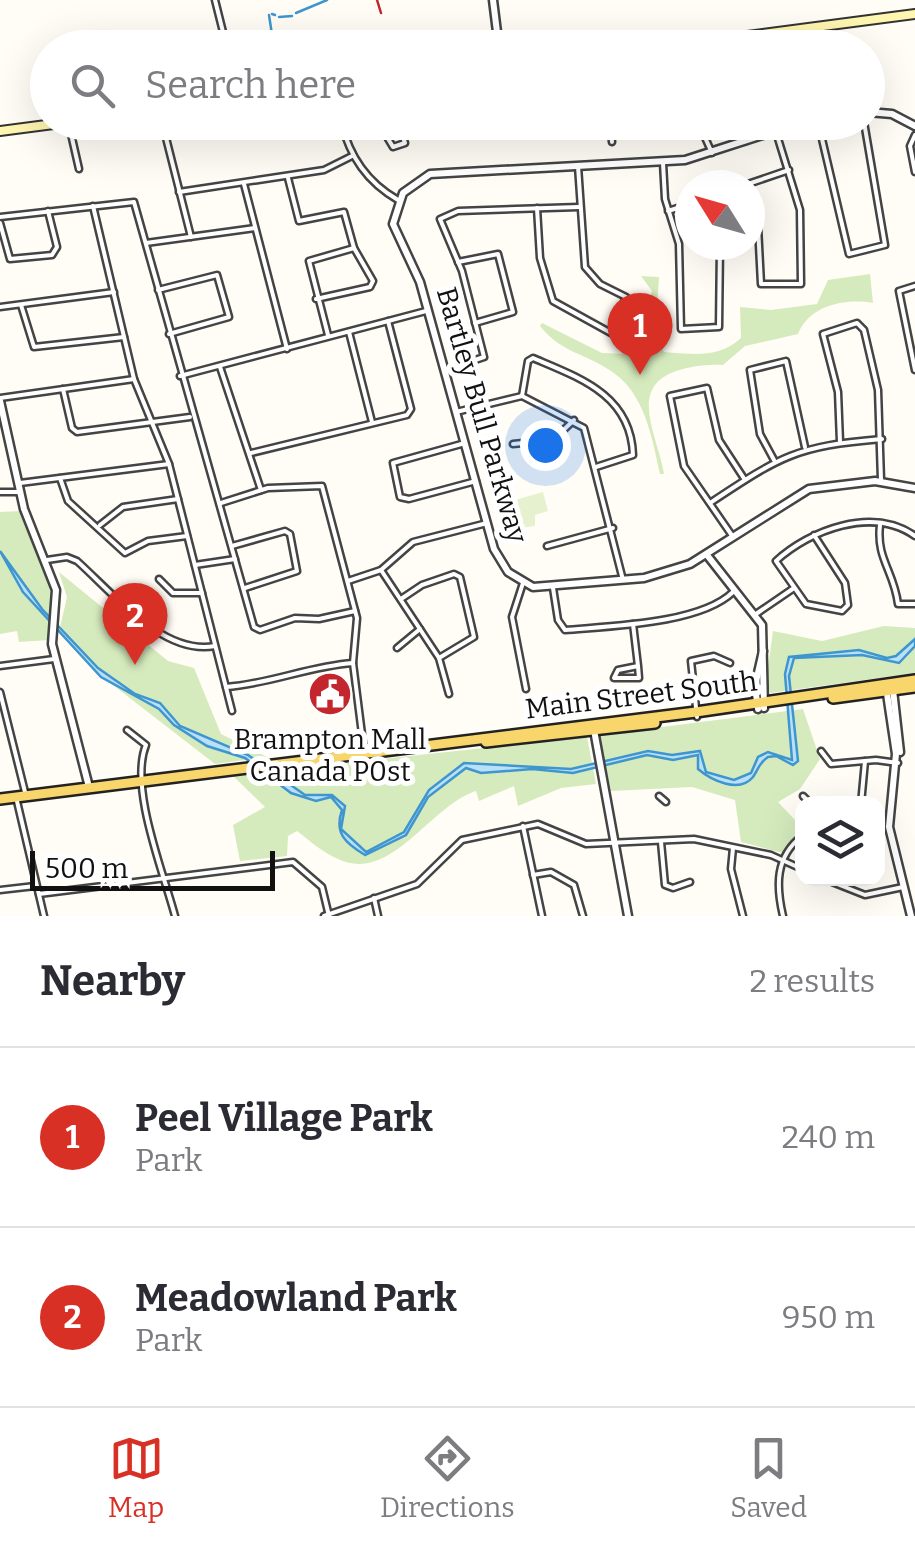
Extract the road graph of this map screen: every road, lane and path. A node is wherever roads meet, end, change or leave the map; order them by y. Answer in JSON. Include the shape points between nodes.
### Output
{"nodes":[{"id":1,"x":215,"y":0,"type":"edge"},
{"id":2,"x":493,"y":0,"type":"edge"},
{"id":3,"x":915,"y":14,"type":"edge"},
{"id":4,"x":222,"y":30,"type":"edge"},
{"id":5,"x":497,"y":30,"type":"edge"},
{"id":6,"x":814,"y":30,"type":"edge"},
{"id":7,"x":885,"y":113,"type":"edge"},
{"id":8,"x":30,"y":126,"type":"edge"},
{"id":9,"x":915,"y":126,"type":"edge"},
{"id":10,"x":0,"y":130,"type":"edge"},
{"id":11,"x":915,"y":136,"type":"edge"},
{"id":12,"x":72,"y":140,"type":"edge"},
{"id":13,"x":166,"y":140,"type":"edge"},
{"id":14,"x":346,"y":140,"type":"edge"},
{"id":15,"x":386,"y":140,"type":"edge"},
{"id":16,"x":404,"y":140,"type":"edge"},
{"id":17,"x":706,"y":140,"type":"edge"},
{"id":18,"x":749,"y":140,"type":"edge"},
{"id":19,"x":779,"y":140,"type":"edge"},
{"id":20,"x":823,"y":140,"type":"edge"},
{"id":21,"x":867,"y":140,"type":"edge"},
{"id":22,"x":746,"y":141,"type":"joint"},
{"id":23,"x":712,"y":153,"type":"junction"},
{"id":24,"x":352,"y":156,"type":"junction"},
{"id":25,"x":663,"y":163,"type":"junction"},
{"id":26,"x":578,"y":166,"type":"junction"},
{"id":27,"x":79,"y":169,"type":"dead end"},
{"id":28,"x":789,"y":170,"type":"junction"},
{"id":29,"x":915,"y":172,"type":"edge"},
{"id":30,"x":288,"y":178,"type":"junction"},
{"id":31,"x":765,"y":179,"type":"edge"},
{"id":32,"x":244,"y":184,"type":"junction"},
{"id":33,"x":179,"y":192,"type":"junction"},
{"id":34,"x":398,"y":200,"type":"junction"},
{"id":35,"x":93,"y":206,"type":"junction"},
{"id":36,"x":579,"y":207,"type":"junction"},
{"id":37,"x":537,"y":208,"type":"junction"},
{"id":38,"x":675,"y":208,"type":"edge"},
{"id":39,"x":668,"y":210,"type":"junction"},
{"id":40,"x":48,"y":211,"type":"junction"},
{"id":41,"x":0,"y":220,"type":"edge"},
{"id":42,"x":255,"y":228,"type":"junction"},
{"id":43,"x":675,"y":232,"type":"edge"},
{"id":44,"x":190,"y":236,"type":"junction"},
{"id":45,"x":146,"y":243,"type":"junction"},
{"id":46,"x":354,"y":248,"type":"junction"},
{"id":47,"x":679,"y":260,"type":"edge"},
{"id":48,"x":720,"y":260,"type":"edge"},
{"id":49,"x":760,"y":260,"type":"edge"},
{"id":50,"x":458,"y":262,"type":"junction"},
{"id":51,"x":915,"y":286,"type":"edge"},
{"id":52,"x":158,"y":290,"type":"junction"},
{"id":53,"x":114,"y":292,"type":"junction"},
{"id":54,"x":316,"y":299,"type":"junction"},
{"id":55,"x":21,"y":305,"type":"junction"},
{"id":56,"x":0,"y":307,"type":"edge"},
{"id":57,"x":427,"y":310,"type":"junction"},
{"id":58,"x":388,"y":321,"type":"junction"},
{"id":59,"x":476,"y":323,"type":"junction"},
{"id":60,"x":349,"y":332,"type":"junction"},
{"id":61,"x":169,"y":334,"type":"junction"},
{"id":62,"x":124,"y":337,"type":"junction"},
{"id":63,"x":329,"y":337,"type":"junction"},
{"id":64,"x":287,"y":349,"type":"junction"},
{"id":65,"x":220,"y":366,"type":"junction"},
{"id":66,"x":444,"y":370,"type":"junction"},
{"id":67,"x":915,"y":370,"type":"edge"},
{"id":68,"x":180,"y":376,"type":"junction"},
{"id":69,"x":134,"y":379,"type":"junction"},
{"id":70,"x":63,"y":390,"type":"junction"},
{"id":71,"x":522,"y":396,"type":"junction"},
{"id":72,"x":0,"y":400,"type":"edge"},
{"id":73,"x":454,"y":412,"type":"junction"},
{"id":74,"x":191,"y":416,"type":"junction"},
{"id":75,"x":574,"y":420,"type":"junction"},
{"id":76,"x":372,"y":422,"type":"junction"},
{"id":77,"x":150,"y":423,"type":"junction"},
{"id":78,"x":882,"y":438,"type":"junction"},
{"id":79,"x":5,"y":441,"type":"edge"},
{"id":80,"x":840,"y":442,"type":"junction"},
{"id":81,"x":465,"y":443,"type":"junction"},
{"id":82,"x":512,"y":444,"type":"dead end"},
{"id":83,"x":806,"y":447,"type":"junction"},
{"id":84,"x":251,"y":452,"type":"junction"},
{"id":85,"x":774,"y":460,"type":"junction"},
{"id":86,"x":169,"y":464,"type":"junction"},
{"id":87,"x":596,"y":466,"type":"junction"},
{"id":88,"x":60,"y":478,"type":"junction"},
{"id":89,"x":745,"y":480,"type":"junction"},
{"id":90,"x":476,"y":481,"type":"junction"},
{"id":91,"x":882,"y":481,"type":"junction"},
{"id":92,"x":19,"y":488,"type":"junction"},
{"id":93,"x":915,"y":488,"type":"edge"},
{"id":94,"x":260,"y":490,"type":"junction"},
{"id":95,"x":0,"y":492,"type":"edge"},
{"id":96,"x":178,"y":499,"type":"junction"},
{"id":97,"x":221,"y":503,"type":"junction"},
{"id":98,"x":710,"y":503,"type":"junction"},
{"id":99,"x":487,"y":523,"type":"junction"},
{"id":100,"x":880,"y":525,"type":"junction"},
{"id":101,"x":99,"y":526,"type":"junction"},
{"id":102,"x":612,"y":528,"type":"junction"},
{"id":103,"x":814,"y":535,"type":"junction"},
{"id":104,"x":187,"y":536,"type":"junction"},
{"id":105,"x":915,"y":536,"type":"edge"},
{"id":106,"x":733,"y":537,"type":"junction"},
{"id":107,"x":232,"y":546,"type":"junction"},
{"id":108,"x":547,"y":546,"type":"dead end"},
{"id":109,"x":707,"y":555,"type":"junction"},
{"id":110,"x":235,"y":559,"type":"junction"},
{"id":111,"x":46,"y":560,"type":"junction"},
{"id":112,"x":194,"y":566,"type":"junction"},
{"id":113,"x":381,"y":570,"type":"junction"},
{"id":114,"x":159,"y":580,"type":"dead end"},
{"id":115,"x":623,"y":580,"type":"junction"},
{"id":116,"x":348,"y":581,"type":"junction"},
{"id":117,"x":523,"y":583,"type":"junction"},
{"id":118,"x":553,"y":588,"type":"junction"},
{"id":119,"x":794,"y":588,"type":"junction"},
{"id":120,"x":243,"y":589,"type":"junction"},
{"id":121,"x":734,"y":590,"type":"junction"},
{"id":122,"x":202,"y":592,"type":"junction"},
{"id":123,"x":401,"y":599,"type":"junction"},
{"id":124,"x":915,"y":604,"type":"edge"},
{"id":125,"x":356,"y":610,"type":"junction"},
{"id":126,"x":756,"y":614,"type":"junction"},
{"id":127,"x":633,"y":624,"type":"junction"},
{"id":128,"x":420,"y":628,"type":"junction"},
{"id":129,"x":215,"y":646,"type":"junction"},
{"id":130,"x":397,"y":648,"type":"dead end"},
{"id":131,"x":439,"y":658,"type":"junction"},
{"id":132,"x":54,"y":659,"type":"junction"},
{"id":133,"x":353,"y":663,"type":"junction"},
{"id":134,"x":730,"y":663,"type":"dead end"},
{"id":135,"x":0,"y":666,"type":"edge"},
{"id":136,"x":638,"y":666,"type":"junction"},
{"id":137,"x":915,"y":684,"type":"edge"},
{"id":138,"x":226,"y":687,"type":"junction"},
{"id":139,"x":889,"y":688,"type":"junction"},
{"id":140,"x":526,"y":689,"type":"dead end"},
{"id":141,"x":0,"y":692,"type":"edge"},
{"id":142,"x":448,"y":694,"type":"dead end"},
{"id":143,"x":760,"y":706,"type":"junction"},
{"id":144,"x":232,"y":711,"type":"dead end"},
{"id":145,"x":697,"y":715,"type":"junction"},
{"id":146,"x":591,"y":728,"type":"junction"},
{"id":147,"x":127,"y":730,"type":"dead end"},
{"id":148,"x":821,"y":751,"type":"dead end"},
{"id":149,"x":368,"y":752,"type":"junction"},
{"id":150,"x":864,"y":761,"type":"junction"},
{"id":151,"x":896,"y":763,"type":"junction"},
{"id":152,"x":140,"y":782,"type":"junction"},
{"id":153,"x":89,"y":788,"type":"junction"},
{"id":154,"x":21,"y":796,"type":"junction"},
{"id":155,"x":659,"y":796,"type":"dead end"},
{"id":156,"x":862,"y":796,"type":"edge"},
{"id":157,"x":0,"y":799,"type":"edge"},
{"id":158,"x":666,"y":802,"type":"dead end"},
{"id":159,"x":523,"y":826,"type":"junction"},
{"id":160,"x":662,"y":842,"type":"junction"},
{"id":161,"x":613,"y":845,"type":"junction"},
{"id":162,"x":733,"y":846,"type":"junction"},
{"id":163,"x":795,"y":846,"type":"edge"},
{"id":164,"x":784,"y":861,"type":"junction"},
{"id":165,"x":795,"y":866,"type":"edge"},
{"id":166,"x":533,"y":875,"type":"junction"},
{"id":167,"x":165,"y":878,"type":"junction"},
{"id":168,"x":690,"y":882,"type":"dead end"},
{"id":169,"x":37,"y":886,"type":"junction"},
{"id":170,"x":842,"y":886,"type":"edge"},
{"id":171,"x":903,"y":887,"type":"junction"},
{"id":172,"x":0,"y":890,"type":"edge"},
{"id":173,"x":39,"y":894,"type":"junction"},
{"id":174,"x":374,"y":898,"type":"junction"},
{"id":175,"x":743,"y":915,"type":"edge"},
{"id":176,"x":44,"y":916,"type":"edge"},
{"id":177,"x":174,"y":916,"type":"edge"},
{"id":178,"x":327,"y":916,"type":"edge"},
{"id":179,"x":378,"y":916,"type":"edge"},
{"id":180,"x":542,"y":916,"type":"edge"},
{"id":181,"x":583,"y":916,"type":"edge"},
{"id":182,"x":628,"y":916,"type":"edge"},
{"id":183,"x":735,"y":916,"type":"edge"},
{"id":184,"x":784,"y":916,"type":"edge"},
{"id":185,"x":911,"y":916,"type":"edge"}],
"edges":[{"from":1,"to":4,"type":"street"},
{"from":2,"to":5,"type":"street"},
{"from":3,"to":6,"type":"main road"},
{"from":7,"to":9,"type":"street"},
{"from":8,"to":10,"type":"main road"},
{"from":11,"to":29,"type":"street"},
{"from":12,"to":27,"type":"street"},
{"from":13,"to":33,"type":"street"},
{"from":14,"to":24,"type":"street"},
{"from":15,"to":16,"type":"street","via":[[395,147]]},
{"from":17,"to":23,"type":"street"},
{"from":18,"to":22,"type":"street"},
{"from":19,"to":28,"type":"street"},
{"from":20,"to":21,"type":"street","via":[[845,252],[852,254],[885,245]]},
{"from":22,"to":23,"type":"street"},
{"from":23,"to":25,"type":"street"},
{"from":24,"to":30,"type":"street"},
{"from":24,"to":34,"type":"street"},
{"from":25,"to":26,"type":"street"},
{"from":25,"to":39,"type":"street"},
{"from":26,"to":34,"type":"street","via":[[451,170],[412,182]]},
{"from":26,"to":36,"type":"street"},
{"from":28,"to":31,"type":"street"},
{"from":28,"to":49,"type":"street","via":[[804,238],[801,284],[761,284]]},
{"from":30,"to":32,"type":"street"},
{"from":30,"to":46,"type":"street","via":[[297,220],[341,211]]},
{"from":32,"to":33,"type":"street"},
{"from":32,"to":42,"type":"street"},
{"from":33,"to":44,"type":"street"},
{"from":34,"to":57,"type":"street","name":"Bartley Bull Parkway","via":[[393,224]]},
{"from":35,"to":40,"type":"street"},
{"from":35,"to":45,"type":"street","via":[[134,202]]},
{"from":35,"to":53,"type":"street"},
{"from":36,"to":37,"type":"street"},
{"from":36,"to":37,"type":"street","via":[[585,267],[626,297],[611,333],[553,300],[540,258]]},
{"from":37,"to":50,"type":"street","via":[[442,216]]},
{"from":38,"to":39,"type":"street"},
{"from":39,"to":43,"type":"street"},
{"from":40,"to":41,"type":"street"},
{"from":40,"to":41,"type":"street","via":[[57,246],[52,255],[10,260]]},
{"from":42,"to":44,"type":"street"},
{"from":42,"to":64,"type":"street"},
{"from":44,"to":45,"type":"street"},
{"from":45,"to":52,"type":"street"},
{"from":46,"to":54,"type":"street","via":[[308,261]]},
{"from":46,"to":54,"type":"street","via":[[373,284]]},
{"from":47,"to":48,"type":"street","via":[[681,329],[719,327]]},
{"from":50,"to":59,"type":"street"},
{"from":50,"to":59,"type":"street","via":[[498,254],[513,312]]},
{"from":51,"to":67,"type":"street","via":[[899,291]]},
{"from":52,"to":61,"type":"street"},
{"from":52,"to":61,"type":"street","via":[[217,275],[226,296],[228,318]]},
{"from":53,"to":55,"type":"street"},
{"from":53,"to":62,"type":"street"},
{"from":54,"to":63,"type":"street"},
{"from":55,"to":56,"type":"street"},
{"from":55,"to":62,"type":"street","via":[[34,348]]},
{"from":57,"to":58,"type":"street"},
{"from":57,"to":66,"type":"street","name":"Bartley Bull Parkway"},
{"from":58,"to":60,"type":"street"},
{"from":58,"to":76,"type":"street","via":[[411,409]]},
{"from":59,"to":66,"type":"street","via":[[484,359]]},
{"from":60,"to":63,"type":"street"},
{"from":60,"to":76,"type":"street"},
{"from":61,"to":68,"type":"street"},
{"from":62,"to":69,"type":"street"},
{"from":63,"to":64,"type":"street"},
{"from":64,"to":65,"type":"street"},
{"from":65,"to":68,"type":"street"},
{"from":65,"to":84,"type":"street"},
{"from":66,"to":73,"type":"street","name":"Bartley Bull Parkway"},
{"from":68,"to":74,"type":"street"},
{"from":69,"to":70,"type":"street"},
{"from":69,"to":77,"type":"street"},
{"from":70,"to":72,"type":"street"},
{"from":70,"to":77,"type":"street","via":[[74,431]]},
{"from":71,"to":73,"type":"street"},
{"from":71,"to":75,"type":"street"},
{"from":71,"to":87,"type":"street","via":[[533,358],[608,394],[633,455]]},
{"from":72,"to":79,"type":"street"},
{"from":73,"to":81,"type":"street","name":"Bartley Bull Parkway"},
{"from":74,"to":77,"type":"street"},
{"from":74,"to":97,"type":"street"},
{"from":75,"to":82,"type":"street","via":[[553,440]]},
{"from":75,"to":87,"type":"street","via":[[587,432]]},
{"from":76,"to":84,"type":"street"},
{"from":77,"to":86,"type":"street"},
{"from":78,"to":80,"type":"street"},
{"from":78,"to":80,"type":"street","via":[[878,390],[857,322],[823,334],[838,392]]},
{"from":78,"to":91,"type":"street"},
{"from":79,"to":92,"type":"street"},
{"from":80,"to":83,"type":"street"},
{"from":81,"to":90,"type":"street","name":"Bartley Bull Parkway"},
{"from":81,"to":90,"type":"street","via":[[393,463],[400,497]]},
{"from":83,"to":85,"type":"street"},
{"from":83,"to":85,"type":"street","via":[[786,360],[750,370],[760,434]]},
{"from":84,"to":94,"type":"street"},
{"from":85,"to":89,"type":"street"},
{"from":86,"to":88,"type":"street"},
{"from":86,"to":96,"type":"street"},
{"from":87,"to":102,"type":"street"},
{"from":88,"to":92,"type":"street"},
{"from":88,"to":101,"type":"street","via":[[68,500]]},
{"from":89,"to":98,"type":"street"},
{"from":89,"to":98,"type":"street","via":[[719,440],[706,386],[670,396],[681,460]]},
{"from":90,"to":99,"type":"street","name":"Bartley Bull Parkway"},
{"from":91,"to":93,"type":"street","name":"Bartley Bull Parkway"},
{"from":91,"to":106,"type":"street","name":"Bartley Bull Parkway","via":[[809,490]]},
{"from":92,"to":95,"type":"street"},
{"from":92,"to":111,"type":"street"},
{"from":94,"to":97,"type":"street"},
{"from":94,"to":116,"type":"street","via":[[320,484]]},
{"from":96,"to":101,"type":"street","via":[[123,507]]},
{"from":96,"to":104,"type":"street"},
{"from":97,"to":107,"type":"street"},
{"from":98,"to":106,"type":"street"},
{"from":99,"to":113,"type":"street","via":[[413,542]]},
{"from":99,"to":117,"type":"street","name":"Bartley Bull Parkway","via":[[502,566]]},
{"from":100,"to":103,"type":"street"},
{"from":100,"to":105,"type":"street"},
{"from":100,"to":124,"type":"street","via":[[877,548],[894,577],[898,604]]},
{"from":101,"to":104,"type":"street","via":[[128,554],[148,541]]},
{"from":102,"to":108,"type":"street"},
{"from":102,"to":115,"type":"street"},
{"from":103,"to":119,"type":"street","via":[[776,562]]},
{"from":103,"to":119,"type":"street","via":[[846,583],[847,608],[811,607]]},
{"from":104,"to":112,"type":"street"},
{"from":106,"to":109,"type":"street","name":"Bartley Bull Parkway"},
{"from":107,"to":110,"type":"street"},
{"from":107,"to":120,"type":"street","via":[[287,531],[298,566],[295,573]]},
{"from":109,"to":115,"type":"street","name":"Bartley Bull Parkway","via":[[662,574]]},
{"from":109,"to":121,"type":"street"},
{"from":110,"to":112,"type":"street"},
{"from":110,"to":120,"type":"street"},
{"from":111,"to":129,"type":"street","via":[[77,561],[182,646]]},
{"from":111,"to":132,"type":"street","via":[[56,590]]},
{"from":112,"to":122,"type":"street"},
{"from":113,"to":116,"type":"street"},
{"from":113,"to":123,"type":"street"},
{"from":114,"to":122,"type":"street","via":[[173,593]]},
{"from":115,"to":118,"type":"street","name":"Bartley Bull Parkway"},
{"from":116,"to":125,"type":"street"},
{"from":117,"to":118,"type":"street","name":"Bartley Bull Parkway"},
{"from":117,"to":140,"type":"street","via":[[512,617]]},
{"from":118,"to":127,"type":"street","via":[[562,629]]},
{"from":119,"to":126,"type":"street"},
{"from":120,"to":125,"type":"street","via":[[258,630]]},
{"from":121,"to":126,"type":"street"},
{"from":121,"to":127,"type":"street","via":[[715,606]]},
{"from":122,"to":129,"type":"street"},
{"from":123,"to":128,"type":"street"},
{"from":123,"to":131,"type":"street","via":[[422,585],[460,577],[474,638]]},
{"from":125,"to":133,"type":"street"},
{"from":126,"to":143,"type":"street","via":[[764,634]]},
{"from":127,"to":136,"type":"street"},
{"from":128,"to":130,"type":"street"},
{"from":128,"to":131,"type":"street"},
{"from":129,"to":138,"type":"street"},
{"from":131,"to":142,"type":"street"},
{"from":132,"to":135,"type":"street"},
{"from":132,"to":153,"type":"street"},
{"from":133,"to":138,"type":"street"},
{"from":133,"to":149,"type":"street"},
{"from":134,"to":145,"type":"street","via":[[714,656],[691,661]]},
{"from":136,"to":136,"type":"street","via":[[639,678],[614,678],[618,670]]},
{"from":137,"to":139,"type":"main road","name":"Main Street South"},
{"from":138,"to":144,"type":"street"},
{"from":139,"to":143,"type":"main road","name":"Main Street South"},
{"from":139,"to":151,"type":"street"},
{"from":141,"to":154,"type":"street"},
{"from":143,"to":145,"type":"main road","name":"Main Street South"},
{"from":145,"to":146,"type":"main road","name":"Main Street South"},
{"from":146,"to":149,"type":"main road","name":"Main Street South"},
{"from":146,"to":161,"type":"street"},
{"from":147,"to":152,"type":"street","via":[[146,746]]},
{"from":148,"to":150,"type":"street","via":[[831,764]]},
{"from":149,"to":152,"type":"main road","name":"Main Street South"},
{"from":150,"to":151,"type":"street"},
{"from":150,"to":156,"type":"street"},
{"from":151,"to":171,"type":"street","via":[[888,826]]},
{"from":152,"to":153,"type":"main road","name":"Main Street South"},
{"from":152,"to":167,"type":"street"},
{"from":153,"to":154,"type":"main road","name":"Main Street South"},
{"from":154,"to":157,"type":"main road","name":"Main Street South"},
{"from":154,"to":169,"type":"street"},
{"from":155,"to":158,"type":"street"},
{"from":159,"to":161,"type":"street","via":[[546,825],[586,844]]},
{"from":159,"to":166,"type":"street"},
{"from":159,"to":174,"type":"street","via":[[462,840],[417,884]]},
{"from":160,"to":161,"type":"street"},
{"from":160,"to":162,"type":"street"},
{"from":160,"to":168,"type":"street","via":[[665,885]]},
{"from":161,"to":182,"type":"street"},
{"from":162,"to":164,"type":"street"},
{"from":162,"to":175,"type":"street","via":[[731,869]]},
{"from":163,"to":164,"type":"street"},
{"from":164,"to":165,"type":"street"},
{"from":164,"to":184,"type":"street","via":[[776,878]]},
{"from":166,"to":180,"type":"street"},
{"from":166,"to":181,"type":"street","via":[[552,872],[574,884]]},
{"from":167,"to":173,"type":"street"},
{"from":167,"to":177,"type":"street"},
{"from":167,"to":178,"type":"street","via":[[299,864],[322,887]]},
{"from":169,"to":172,"type":"street"},
{"from":169,"to":173,"type":"street"},
{"from":170,"to":171,"type":"street","via":[[865,895]]},
{"from":171,"to":185,"type":"street"},
{"from":173,"to":176,"type":"street"},
{"from":174,"to":178,"type":"street"},
{"from":174,"to":179,"type":"street"},
{"from":175,"to":183,"type":"street"}]}
